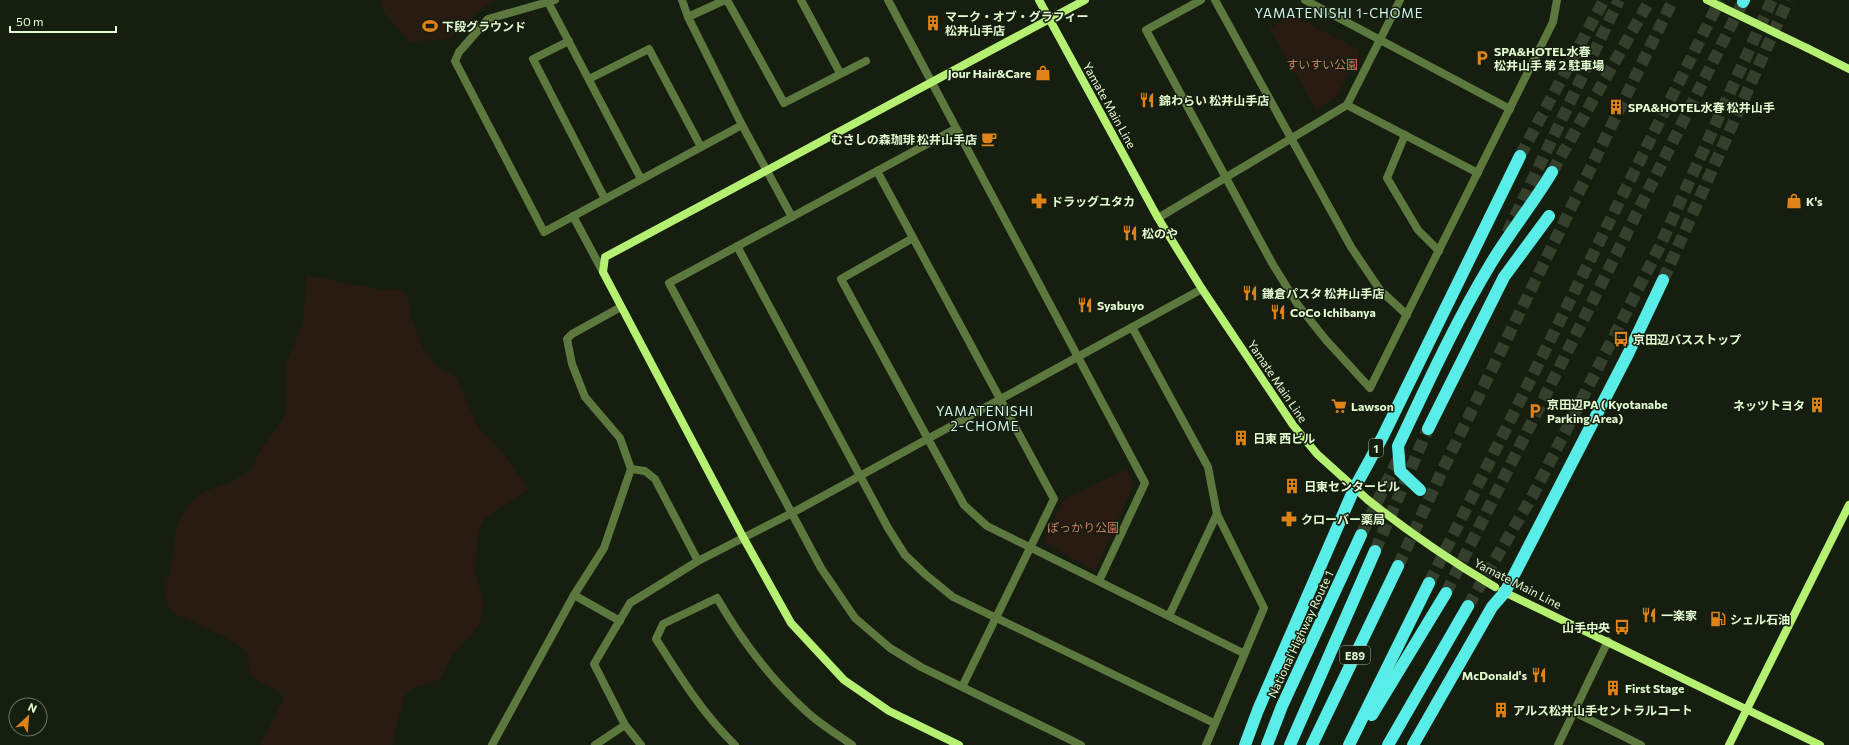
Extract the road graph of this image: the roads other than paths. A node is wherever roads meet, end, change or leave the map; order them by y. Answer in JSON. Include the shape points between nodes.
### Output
{"nodes":[{"id":1,"x":682,"y":0,"type":"edge"},
{"id":2,"x":726,"y":0,"type":"edge"},
{"id":3,"x":801,"y":0,"type":"edge"},
{"id":4,"x":888,"y":0,"type":"edge"},
{"id":5,"x":1039,"y":0,"type":"edge"},
{"id":6,"x":1085,"y":0,"type":"edge"},
{"id":7,"x":1201,"y":0,"type":"edge"},
{"id":8,"x":1215,"y":0,"type":"edge"},
{"id":9,"x":1306,"y":0,"type":"edge"},
{"id":10,"x":1400,"y":0,"type":"edge"},
{"id":11,"x":1557,"y":0,"type":"edge"},
{"id":12,"x":1707,"y":0,"type":"edge"},
{"id":13,"x":552,"y":1,"type":"edge"},
{"id":14,"x":688,"y":17,"type":"junction"},
{"id":15,"x":1049,"y":19,"type":"junction"},
{"id":16,"x":1380,"y":40,"type":"junction"},
{"id":17,"x":568,"y":41,"type":"junction"},
{"id":18,"x":866,"y":61,"type":"dead end"},
{"id":19,"x":1849,"y":69,"type":"edge"},
{"id":20,"x":840,"y":73,"type":"junction"},
{"id":21,"x":589,"y":79,"type":"junction"},
{"id":22,"x":931,"y":82,"type":"junction"},
{"id":23,"x":1347,"y":105,"type":"junction"},
{"id":24,"x":1510,"y":109,"type":"junction"},
{"id":25,"x":742,"y":125,"type":"junction"},
{"id":26,"x":955,"y":129,"type":"junction"},
{"id":27,"x":1405,"y":135,"type":"junction"},
{"id":28,"x":1291,"y":138,"type":"junction"},
{"id":29,"x":702,"y":147,"type":"junction"},
{"id":30,"x":1520,"y":156,"type":"tunnel mouth"},
{"id":31,"x":767,"y":171,"type":"junction"},
{"id":32,"x":877,"y":171,"type":"junction"},
{"id":33,"x":1552,"y":172,"type":"tunnel mouth"},
{"id":34,"x":1478,"y":173,"type":"junction"},
{"id":35,"x":1226,"y":178,"type":"junction"},
{"id":36,"x":641,"y":179,"type":"junction"},
{"id":37,"x":605,"y":199,"type":"junction"},
{"id":38,"x":573,"y":216,"type":"junction"},
{"id":39,"x":1549,"y":216,"type":"dead end"},
{"id":40,"x":792,"y":217,"type":"junction"},
{"id":41,"x":1158,"y":218,"type":"junction"},
{"id":42,"x":913,"y":238,"type":"junction"},
{"id":43,"x":737,"y":246,"type":"junction"},
{"id":44,"x":1439,"y":251,"type":"junction"},
{"id":45,"x":603,"y":272,"type":"junction"},
{"id":46,"x":1663,"y":280,"type":"tunnel mouth"},
{"id":47,"x":1202,"y":289,"type":"junction"},
{"id":48,"x":621,"y":307,"type":"junction"},
{"id":49,"x":1407,"y":315,"type":"junction"},
{"id":50,"x":1132,"y":327,"type":"junction"},
{"id":51,"x":1078,"y":357,"type":"junction"},
{"id":52,"x":1000,"y":399,"type":"junction"},
{"id":53,"x":1428,"y":428,"type":"tunnel mouth"},
{"id":54,"x":927,"y":439,"type":"junction"},
{"id":55,"x":631,"y":469,"type":"junction"},
{"id":56,"x":860,"y":476,"type":"junction"},
{"id":57,"x":1354,"y":489,"type":"junction"},
{"id":58,"x":1420,"y":490,"type":"dead end"},
{"id":59,"x":1849,"y":505,"type":"edge"},
{"id":60,"x":792,"y":514,"type":"junction"},
{"id":61,"x":1217,"y":514,"type":"junction"},
{"id":62,"x":1361,"y":535,"type":"tunnel mouth"},
{"id":63,"x":743,"y":537,"type":"junction"},
{"id":64,"x":1030,"y":547,"type":"junction"},
{"id":65,"x":1375,"y":551,"type":"tunnel mouth"},
{"id":66,"x":698,"y":561,"type":"junction"},
{"id":67,"x":1398,"y":566,"type":"tunnel mouth"},
{"id":68,"x":1099,"y":581,"type":"junction"},
{"id":69,"x":1429,"y":583,"type":"tunnel mouth"},
{"id":70,"x":1500,"y":590,"type":"junction"},
{"id":71,"x":1446,"y":593,"type":"tunnel mouth"},
{"id":72,"x":574,"y":596,"type":"junction"},
{"id":73,"x":1468,"y":606,"type":"tunnel mouth"},
{"id":74,"x":1169,"y":616,"type":"junction"},
{"id":75,"x":996,"y":617,"type":"junction"},
{"id":76,"x":620,"y":621,"type":"junction"},
{"id":77,"x":1608,"y":641,"type":"junction"},
{"id":78,"x":1244,"y":653,"type":"junction"},
{"id":79,"x":962,"y":687,"type":"junction"},
{"id":80,"x":1746,"y":709,"type":"junction"},
{"id":81,"x":1574,"y":712,"type":"junction"},
{"id":82,"x":1214,"y":723,"type":"junction"},
{"id":83,"x":625,"y":725,"type":"junction"},
{"id":84,"x":492,"y":745,"type":"edge"},
{"id":85,"x":595,"y":745,"type":"edge"},
{"id":86,"x":641,"y":745,"type":"edge"},
{"id":87,"x":735,"y":745,"type":"edge"},
{"id":88,"x":852,"y":745,"type":"edge"},
{"id":89,"x":959,"y":745,"type":"edge"},
{"id":90,"x":1081,"y":745,"type":"edge"},
{"id":91,"x":1206,"y":745,"type":"edge"},
{"id":92,"x":1245,"y":745,"type":"edge"},
{"id":93,"x":1266,"y":745,"type":"edge"},
{"id":94,"x":1290,"y":745,"type":"edge"},
{"id":95,"x":1312,"y":745,"type":"edge"},
{"id":96,"x":1349,"y":745,"type":"edge"},
{"id":97,"x":1354,"y":745,"type":"edge"},
{"id":98,"x":1388,"y":745,"type":"edge"},
{"id":99,"x":1413,"y":745,"type":"edge"},
{"id":100,"x":1558,"y":745,"type":"edge"},
{"id":101,"x":1641,"y":745,"type":"edge"},
{"id":102,"x":1729,"y":745,"type":"edge"},
{"id":103,"x":1820,"y":745,"type":"edge"}],
"edges":[{"from":1,"to":14,"type":"street"},
{"from":2,"to":14,"type":"street"},
{"from":2,"to":20,"type":"street","via":[[784,103]]},
{"from":3,"to":20,"type":"street"},
{"from":4,"to":22,"type":"street"},
{"from":5,"to":15,"type":"street","name":"Yamate Main Line"},
{"from":6,"to":15,"type":"street"},
{"from":7,"to":35,"type":"street","via":[[1146,30]]},
{"from":8,"to":28,"type":"street"},
{"from":9,"to":16,"type":"street"},
{"from":10,"to":16,"type":"street"},
{"from":11,"to":24,"type":"street","via":[[1554,22]]},
{"from":12,"to":19,"type":"street","bridge":true},
{"from":13,"to":17,"type":"street"},
{"from":13,"to":38,"type":"street","via":[[488,19],[455,61],[544,232]]},
{"from":14,"to":25,"type":"street"},
{"from":15,"to":22,"type":"street"},
{"from":15,"to":41,"type":"street","name":"Yamate Main Line"},
{"from":16,"to":23,"type":"street"},
{"from":16,"to":24,"type":"street"},
{"from":17,"to":21,"type":"street"},
{"from":17,"to":37,"type":"street","via":[[533,59]]},
{"from":18,"to":20,"type":"street"},
{"from":21,"to":29,"type":"street","via":[[649,49]]},
{"from":21,"to":36,"type":"street"},
{"from":22,"to":26,"type":"street"},
{"from":22,"to":31,"type":"street"},
{"from":23,"to":27,"type":"street"},
{"from":23,"to":28,"type":"street"},
{"from":24,"to":34,"type":"street"},
{"from":25,"to":29,"type":"street"},
{"from":25,"to":31,"type":"street"},
{"from":26,"to":32,"type":"street"},
{"from":26,"to":51,"type":"street"},
{"from":27,"to":34,"type":"street"},
{"from":27,"to":44,"type":"street","via":[[1387,178],[1418,230]]},
{"from":28,"to":35,"type":"street"},
{"from":28,"to":49,"type":"street","via":[[1351,247],[1380,290]]},
{"from":29,"to":36,"type":"street"},
{"from":30,"to":57,"type":"highway","number":"1","via":[[1383,436]]},
{"from":31,"to":40,"type":"street"},
{"from":31,"to":45,"type":"street","via":[[605,257]]},
{"from":32,"to":40,"type":"street"},
{"from":32,"to":42,"type":"street"},
{"from":33,"to":58,"type":"highway","via":[[1470,298],[1398,446],[1400,470]]},
{"from":34,"to":44,"type":"street"},
{"from":35,"to":41,"type":"street"},
{"from":35,"to":49,"type":"street","via":[[1298,305],[1370,388]]},
{"from":36,"to":37,"type":"street"},
{"from":37,"to":38,"type":"street"},
{"from":38,"to":45,"type":"street"},
{"from":39,"to":53,"type":"highway","via":[[1504,277]]},
{"from":40,"to":43,"type":"street"},
{"from":41,"to":47,"type":"street","name":"Yamate Main Line"},
{"from":42,"to":52,"type":"street"},
{"from":42,"to":54,"type":"street","via":[[841,279]]},
{"from":43,"to":56,"type":"street"},
{"from":43,"to":60,"type":"street","via":[[669,283]]},
{"from":44,"to":49,"type":"street"},
{"from":45,"to":48,"type":"street"},
{"from":46,"to":70,"type":"highway","via":[[1624,361]]},
{"from":47,"to":50,"type":"street"},
{"from":47,"to":57,"type":"street","name":"Yamate Main Line","via":[[1293,426],[1317,454]]},
{"from":48,"to":55,"type":"street","via":[[567,339],[572,364],[585,397],[620,438]]},
{"from":48,"to":63,"type":"street"},
{"from":50,"to":51,"type":"street"},
{"from":50,"to":61,"type":"street","via":[[1208,467]]},
{"from":51,"to":52,"type":"street"},
{"from":51,"to":68,"type":"street","via":[[1145,483]]},
{"from":52,"to":54,"type":"street"},
{"from":52,"to":64,"type":"street","via":[[1054,499]]},
{"from":54,"to":56,"type":"street"},
{"from":54,"to":64,"type":"street","via":[[964,505],[987,526]]},
{"from":55,"to":66,"type":"street","via":[[645,471],[654,479]]},
{"from":55,"to":72,"type":"street","via":[[604,548]]},
{"from":56,"to":60,"type":"street"},
{"from":56,"to":75,"type":"street","via":[[905,555],[953,597]]},
{"from":57,"to":70,"type":"street","name":"Yamate Main Line","bridge":true,"via":[[1414,537]]},
{"from":57,"to":92,"type":"highway","number":"1"},
{"from":59,"to":80,"type":"street"},
{"from":60,"to":63,"type":"street"},
{"from":60,"to":79,"type":"street","via":[[821,568],[855,618],[890,648]]},
{"from":61,"to":74,"type":"street"},
{"from":61,"to":78,"type":"street","via":[[1264,608]]},
{"from":62,"to":93,"type":"highway","name":"National Highway Route 1"},
{"from":63,"to":66,"type":"street"},
{"from":63,"to":89,"type":"street","via":[[791,623],[844,680],[889,711]]},
{"from":64,"to":68,"type":"street"},
{"from":64,"to":75,"type":"street"},
{"from":65,"to":94,"type":"highway"},
{"from":66,"to":76,"type":"street","via":[[630,603]]},
{"from":67,"to":95,"type":"highway","number":"E89"},
{"from":68,"to":74,"type":"street"},
{"from":69,"to":96,"type":"highway","number":"E89"},
{"from":70,"to":77,"type":"street","name":"Yamate Main Line"},
{"from":70,"to":99,"type":"highway"},
{"from":71,"to":97,"type":"highway"},
{"from":72,"to":76,"type":"street"},
{"from":72,"to":84,"type":"street"},
{"from":73,"to":98,"type":"highway"},
{"from":74,"to":78,"type":"street"},
{"from":75,"to":79,"type":"street"},
{"from":75,"to":82,"type":"street"},
{"from":76,"to":83,"type":"street","via":[[594,664]]},
{"from":77,"to":80,"type":"street","name":"Yamate Main Line"},
{"from":77,"to":81,"type":"street"},
{"from":78,"to":82,"type":"street"},
{"from":79,"to":90,"type":"street"},
{"from":80,"to":102,"type":"street"},
{"from":80,"to":103,"type":"street","name":"Yamate Main Line"},
{"from":81,"to":100,"type":"street"},
{"from":81,"to":101,"type":"street"},
{"from":82,"to":91,"type":"street"},
{"from":83,"to":85,"type":"street"},
{"from":83,"to":86,"type":"street"},
{"from":87,"to":88,"type":"street","via":[[692,695],[656,639],[663,624],[717,598],[751,652],[775,680],[808,714]]}]}
